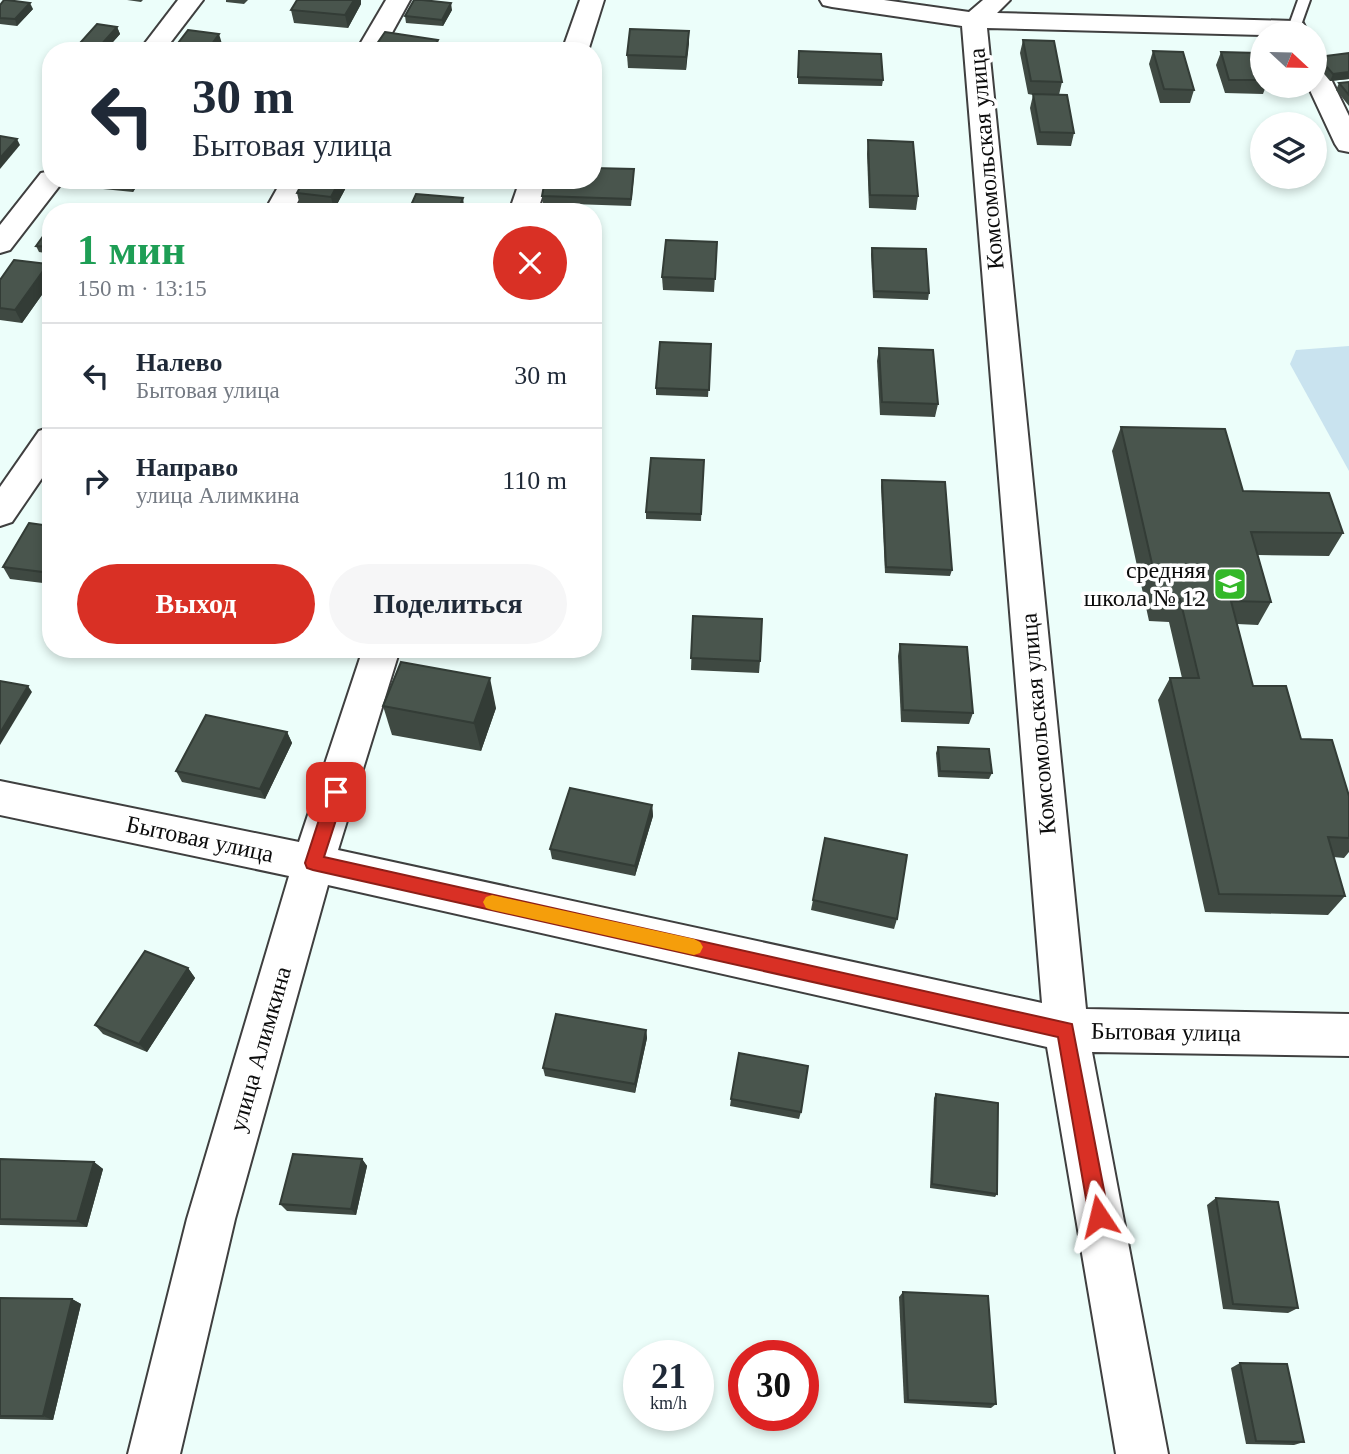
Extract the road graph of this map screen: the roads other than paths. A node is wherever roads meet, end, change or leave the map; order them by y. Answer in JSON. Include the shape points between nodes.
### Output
{"nodes":[{"id":1,"x":191,"y":0,"type":"edge"},
{"id":2,"x":398,"y":0,"type":"edge"},
{"id":3,"x":592,"y":0,"type":"edge"},
{"id":4,"x":832,"y":0,"type":"edge"},
{"id":5,"x":1304,"y":0,"type":"edge"},
{"id":6,"x":986,"y":10,"type":"edge"},
{"id":7,"x":1298,"y":21,"type":"edge"},
{"id":8,"x":1250,"y":28,"type":"edge"},
{"id":9,"x":158,"y":42,"type":"edge"},
{"id":10,"x":374,"y":42,"type":"edge"},
{"id":11,"x":578,"y":42,"type":"edge"},
{"id":12,"x":1327,"y":98,"type":"edge"},
{"id":13,"x":1349,"y":144,"type":"edge"},
{"id":14,"x":43,"y":189,"type":"edge"},
{"id":15,"x":0,"y":244,"type":"edge"},
{"id":16,"x":42,"y":452,"type":"edge"},
{"id":17,"x":0,"y":513,"type":"edge"},
{"id":18,"x":379,"y":658,"type":"edge"},
{"id":19,"x":0,"y":798,"type":"edge"},
{"id":20,"x":313,"y":863,"type":"junction"},
{"id":21,"x":1066,"y":1030,"type":"junction"},
{"id":22,"x":1349,"y":1035,"type":"edge"},
{"id":23,"x":154,"y":1454,"type":"edge"},
{"id":24,"x":1142,"y":1454,"type":"edge"}],
"edges":[{"from":1,"to":9,"type":"street"},
{"from":2,"to":10,"type":"street"},
{"from":3,"to":11,"type":"street"},
{"from":4,"to":6,"type":"street"},
{"from":5,"to":7,"type":"lane"},
{"from":6,"to":8,"type":"street"},
{"from":6,"to":21,"type":"street","name":"Комсомольская улица"},
{"from":12,"to":13,"type":"street"},
{"from":14,"to":15,"type":"street"},
{"from":16,"to":17,"type":"street"},
{"from":18,"to":20,"type":"street","name":"улица Алимкина"},
{"from":19,"to":20,"type":"street","name":"Бытовая улица"},
{"from":20,"to":21,"type":"street","name":"Бытовая улица"},
{"from":20,"to":23,"type":"street","name":"улица Алимкина","via":[[211,1219]]},
{"from":21,"to":22,"type":"street","name":"Бытовая улица"},
{"from":21,"to":24,"type":"street","name":"Комсомольская улица"}]}
